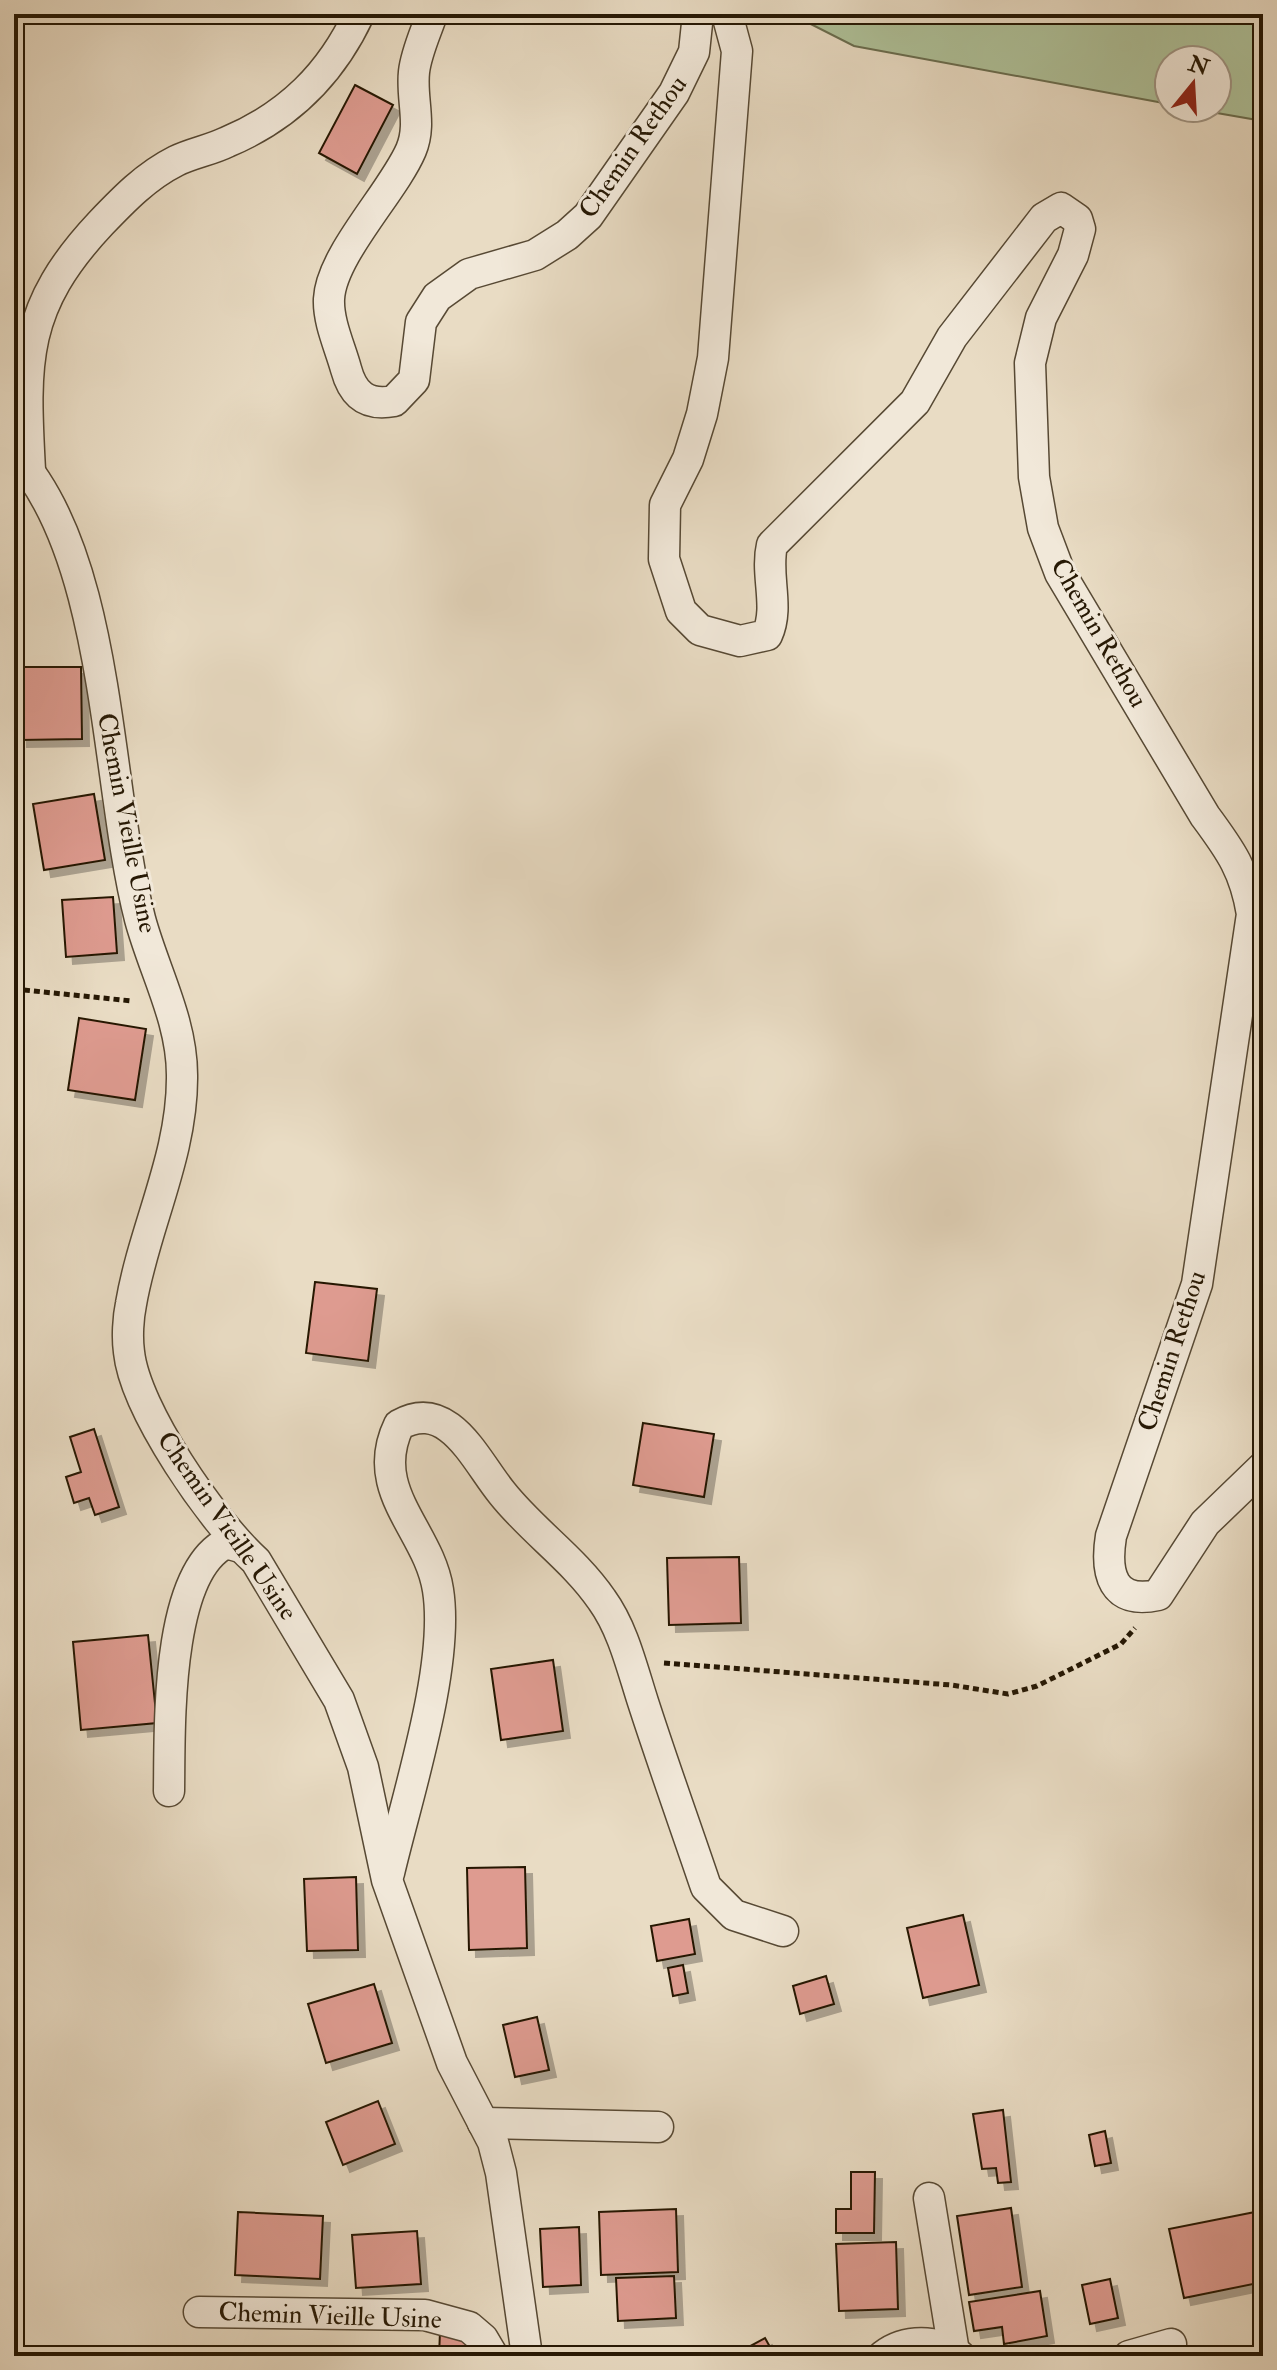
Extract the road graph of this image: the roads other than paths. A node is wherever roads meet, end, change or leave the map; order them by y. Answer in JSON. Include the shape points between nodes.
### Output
{"nodes":[{"id":1,"x":359,"y":14,"type":"edge"},
{"id":2,"x":432,"y":14,"type":"edge"},
{"id":3,"x":698,"y":14,"type":"edge"},
{"id":4,"x":727,"y":14,"type":"edge"},
{"id":5,"x":22,"y":462,"type":"edge"},
{"id":6,"x":1263,"y":1467,"type":"edge"},
{"id":7,"x":240,"y":1547,"type":"junction"},
{"id":8,"x":169,"y":1791,"type":"dead end"},
{"id":9,"x":387,"y":1880,"type":"junction"},
{"id":10,"x":783,"y":1931,"type":"dead end"},
{"id":11,"x":483,"y":2123,"type":"junction"},
{"id":12,"x":658,"y":2127,"type":"dead end"},
{"id":13,"x":929,"y":2198,"type":"dead end"},
{"id":14,"x":199,"y":2312,"type":"dead end"},
{"id":15,"x":1171,"y":2344,"type":"dead end"},
{"id":16,"x":957,"y":2354,"type":"edge"},
{"id":17,"x":493,"y":2356,"type":"edge"},
{"id":18,"x":527,"y":2356,"type":"edge"},
{"id":19,"x":883,"y":2356,"type":"edge"},
{"id":20,"x":1129,"y":2356,"type":"edge"}],
"edges":[{"from":1,"to":5,"type":"street","via":[[342,50],[309,91],[248,133],[177,160],[141,183],[78,247],[55,279],[32,340]]},
{"from":2,"to":3,"type":"street","name":"Chemin Rethou","via":[[414,72],[417,130],[411,151],[346,255],[329,296],[351,386],[373,403],[394,401],[414,380],[421,322],[437,297],[469,274],[535,255],[588,216],[674,93],[694,52]]},
{"from":4,"to":6,"type":"street","name":"Chemin Rethou","via":[[737,51],[713,358],[688,459],[665,505],[664,559],[681,611],[700,630],[740,641],[767,635],[773,622],[772,545],[915,402],[952,337],[1044,218],[1061,208],[1077,219],[1080,229],[1073,255],[1041,318],[1030,363],[1034,477],[1043,528],[1060,573],[1205,816],[1233,853],[1247,881],[1252,914],[1197,1284],[1111,1536],[1106,1563],[1111,1581],[1142,1598],[1158,1595],[1205,1523]]},
{"from":5,"to":7,"type":"street","name":"Chemin Vieille Usine","via":[[58,525],[85,611],[140,919],[171,1005],[183,1072],[180,1118],[131,1304],[129,1353],[169,1449]]},
{"from":7,"to":8,"type":"street","via":[[226,1543],[211,1551],[174,1646]]},
{"from":7,"to":9,"type":"street","name":"Chemin Vieille Usine","via":[[256,1561],[339,1700],[363,1767]]},
{"from":9,"to":10,"type":"street","via":[[433,1687],[438,1640],[438,1590],[398,1503],[388,1458],[399,1425],[426,1416],[452,1428],[503,1494],[605,1602],[630,1660],[706,1887],[734,1915]]},
{"from":9,"to":11,"type":"street","name":"Chemin Vieille Usine","via":[[452,2063]]},
{"from":11,"to":12,"type":"street"},
{"from":11,"to":18,"type":"street","name":"Chemin Vieille Usine","via":[[501,2173]]},
{"from":13,"to":16,"type":"street"},
{"from":14,"to":17,"type":"street","name":"Chemin Vieille Usine","via":[[453,2319],[483,2339]]},
{"from":15,"to":20,"type":"street"},
{"from":16,"to":19,"type":"street","via":[[909,2343]]}]}
